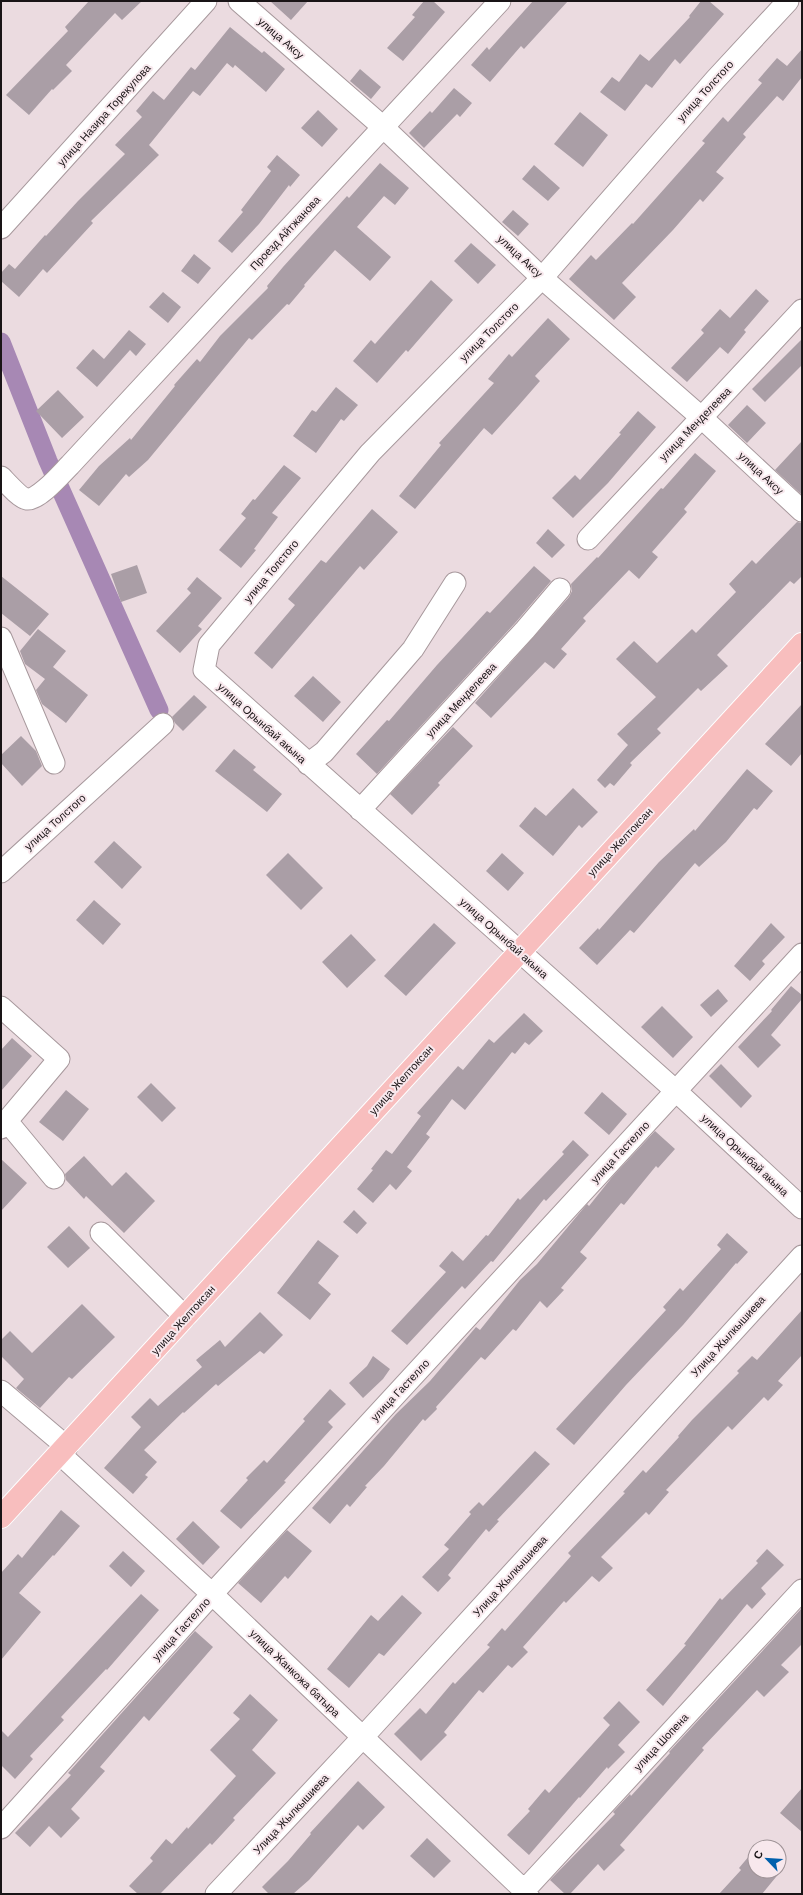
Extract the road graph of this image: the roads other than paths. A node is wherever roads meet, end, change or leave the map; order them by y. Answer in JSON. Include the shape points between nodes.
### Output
{"nodes":[{"id":1,"x":206,"y":1,"type":"edge"},
{"id":2,"x":239,"y":1,"type":"edge"},
{"id":3,"x":500,"y":1,"type":"edge"},
{"id":4,"x":788,"y":1,"type":"edge"},
{"id":5,"x":383,"y":127,"type":"junction"},
{"id":6,"x":1,"y":228,"type":"edge"},
{"id":7,"x":542,"y":278,"type":"junction"},
{"id":8,"x":802,"y":310,"type":"edge"},
{"id":9,"x":702,"y":418,"type":"junction"},
{"id":10,"x":1,"y":477,"type":"edge"},
{"id":11,"x":802,"y":511,"type":"edge"},
{"id":12,"x":588,"y":539,"type":"dead end"},
{"id":13,"x":454,"y":583,"type":"dead end"},
{"id":14,"x":560,"y":589,"type":"dead end"},
{"id":15,"x":1,"y":638,"type":"edge"},
{"id":16,"x":802,"y":644,"type":"edge"},
{"id":17,"x":204,"y":670,"type":"joint"},
{"id":18,"x":163,"y":724,"type":"dead end"},
{"id":19,"x":54,"y":763,"type":"dead end"},
{"id":20,"x":308,"y":764,"type":"junction"},
{"id":21,"x":360,"y":810,"type":"junction"},
{"id":22,"x":1,"y":872,"type":"edge"},
{"id":23,"x":519,"y":952,"type":"junction"},
{"id":24,"x":802,"y":954,"type":"edge"},
{"id":25,"x":1,"y":1007,"type":"edge"},
{"id":26,"x":676,"y":1091,"type":"junction"},
{"id":27,"x":4,"y":1124,"type":"edge"},
{"id":28,"x":54,"y":1178,"type":"dead end"},
{"id":29,"x":802,"y":1208,"type":"edge"},
{"id":30,"x":101,"y":1233,"type":"dead end"},
{"id":31,"x":802,"y":1256,"type":"edge"},
{"id":32,"x":185,"y":1318,"type":"junction"},
{"id":33,"x":1,"y":1391,"type":"edge"},
{"id":34,"x":64,"y":1451,"type":"junction"},
{"id":35,"x":1,"y":1517,"type":"edge"},
{"id":36,"x":802,"y":1590,"type":"edge"},
{"id":37,"x":212,"y":1594,"type":"junction"},
{"id":38,"x":362,"y":1738,"type":"junction"},
{"id":39,"x":1,"y":1828,"type":"edge"},
{"id":40,"x":524,"y":1893,"type":"edge"},
{"id":41,"x":216,"y":1894,"type":"edge"}],
"edges":[{"from":1,"to":6,"type":"street","name":"улица Назира Торекулова"},
{"from":2,"to":5,"type":"street","name":"улица Аксу"},
{"from":3,"to":5,"type":"street","name":"Проезд Айтжанова"},
{"from":4,"to":7,"type":"street","name":"улица Толстого","via":[[714,80]]},
{"from":5,"to":7,"type":"street","name":"улица Аксу"},
{"from":5,"to":10,"type":"street","name":"Проезд Айтжанова","via":[[41,494],[23,498]]},
{"from":7,"to":9,"type":"street","name":"улица Аксу"},
{"from":7,"to":17,"type":"street","name":"улица Толстого","via":[[370,453],[209,645]]},
{"from":8,"to":9,"type":"street","name":"улица Менделеева"},
{"from":9,"to":11,"type":"street","name":"улица Аксу"},
{"from":9,"to":12,"type":"street","name":"улица Менделеева"},
{"from":13,"to":20,"type":"street","via":[[414,649],[324,752]]},
{"from":14,"to":21,"type":"street","name":"улица Менделеева"},
{"from":15,"to":19,"type":"street"},
{"from":16,"to":23,"type":"main road","name":"улица Желтоксан"},
{"from":17,"to":20,"type":"street","name":"улица Орынбай акына"},
{"from":18,"to":22,"type":"street","name":"улица Толстого"},
{"from":20,"to":21,"type":"street","name":"улица Орынбай акына"},
{"from":21,"to":23,"type":"street","name":"улица Орынбай акына"},
{"from":23,"to":26,"type":"street","name":"улица Орынбай акына"},
{"from":23,"to":32,"type":"main road","name":"улица Желтоксан"},
{"from":24,"to":26,"type":"street","name":"улица Гастелло"},
{"from":25,"to":27,"type":"street","via":[[59,1059]]},
{"from":26,"to":29,"type":"street","name":"улица Орынбай акына"},
{"from":26,"to":37,"type":"street","name":"улица Гастелло"},
{"from":27,"to":28,"type":"street"},
{"from":30,"to":32,"type":"street"},
{"from":31,"to":38,"type":"street","name":"Улица Жылкышиева"},
{"from":32,"to":34,"type":"main road","name":"улица Желтоксан"},
{"from":33,"to":34,"type":"street","name":"улица Жанкожа батыра"},
{"from":34,"to":35,"type":"main road","name":"улица Желтоксан"},
{"from":34,"to":37,"type":"street","name":"улица Жанкожа батыра"},
{"from":36,"to":40,"type":"street","name":"улица Шопена"},
{"from":37,"to":38,"type":"street","name":"улица Жанкожа батыра"},
{"from":37,"to":39,"type":"street","name":"улица Гастелло"},
{"from":38,"to":40,"type":"street","name":"улица Жанкожа батыра"},
{"from":38,"to":41,"type":"street","name":"Улица Жылкышиева"}]}
